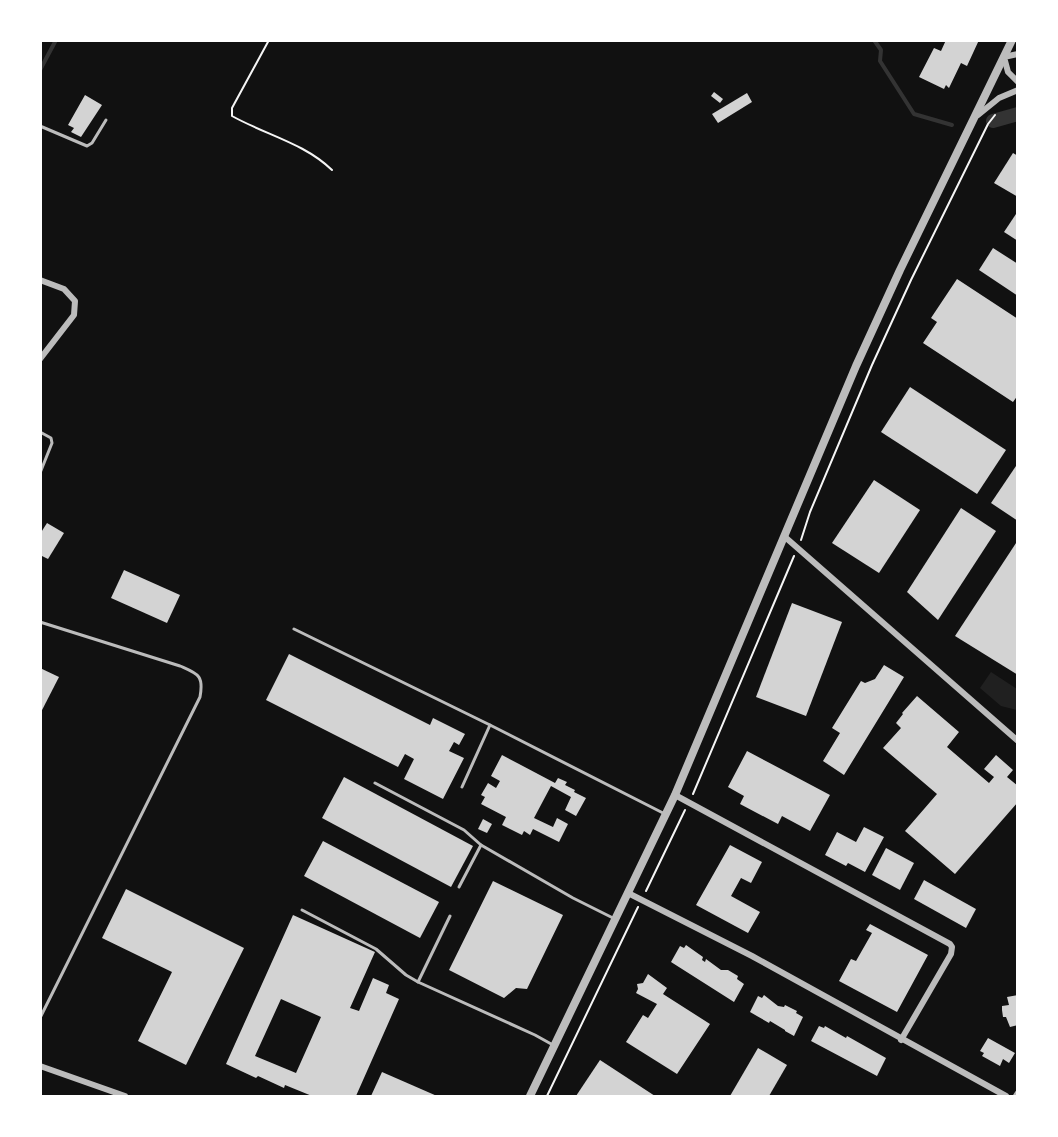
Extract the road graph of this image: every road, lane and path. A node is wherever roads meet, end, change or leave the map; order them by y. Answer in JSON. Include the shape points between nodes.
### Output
{"nodes":[{"id":1,"x":269,"y":40,"type":"edge"},
{"id":2,"x":1012,"y":40,"type":"edge"},
{"id":3,"x":1017,"y":54,"type":"edge"},
{"id":4,"x":1004,"y":57,"type":"junction"},
{"id":5,"x":1017,"y":82,"type":"edge"},
{"id":6,"x":1017,"y":90,"type":"edge"},
{"id":7,"x":998,"y":110,"type":"dead end"},
{"id":8,"x":975,"y":117,"type":"junction"},
{"id":9,"x":106,"y":120,"type":"dead end"},
{"id":10,"x":40,"y":126,"type":"edge"},
{"id":11,"x":332,"y":170,"type":"dead end"},
{"id":12,"x":40,"y":280,"type":"edge"},
{"id":13,"x":40,"y":359,"type":"edge"},
{"id":14,"x":40,"y":432,"type":"edge"},
{"id":15,"x":40,"y":473,"type":"edge"},
{"id":16,"x":785,"y":537,"type":"junction"},
{"id":17,"x":798,"y":548,"type":"junction"},
{"id":18,"x":40,"y":622,"type":"edge"},
{"id":19,"x":294,"y":629,"type":"dead end"},
{"id":20,"x":490,"y":725,"type":"junction"},
{"id":21,"x":1017,"y":741,"type":"edge"},
{"id":22,"x":375,"y":783,"type":"dead end"},
{"id":23,"x":462,"y":787,"type":"dead end"},
{"id":24,"x":675,"y":795,"type":"junction"},
{"id":25,"x":689,"y":802,"type":"junction"},
{"id":26,"x":666,"y":815,"type":"junction"},
{"id":27,"x":481,"y":845,"type":"junction"},
{"id":28,"x":459,"y":887,"type":"dead end"},
{"id":29,"x":630,"y":894,"type":"junction"},
{"id":30,"x":642,"y":900,"type":"junction"},
{"id":31,"x":302,"y":910,"type":"dead end"},
{"id":32,"x":450,"y":915,"type":"dead end"},
{"id":33,"x":617,"y":920,"type":"junction"},
{"id":34,"x":418,"y":982,"type":"junction"},
{"id":35,"x":42,"y":1009,"type":"edge"},
{"id":36,"x":40,"y":1018,"type":"edge"},
{"id":37,"x":901,"y":1040,"type":"junction"},
{"id":38,"x":555,"y":1046,"type":"junction"},
{"id":39,"x":40,"y":1066,"type":"edge"},
{"id":40,"x":125,"y":1096,"type":"edge"},
{"id":41,"x":530,"y":1096,"type":"edge"},
{"id":42,"x":547,"y":1096,"type":"edge"},
{"id":43,"x":1006,"y":1096,"type":"edge"}],
"edges":[{"from":1,"to":11,"type":"path","via":[[232,108],[232,116],[309,151]]},
{"from":2,"to":4,"type":"street"},
{"from":3,"to":4,"type":"street"},
{"from":4,"to":5,"type":"street","via":[[1008,72]]},
{"from":4,"to":8,"type":"street"},
{"from":6,"to":8,"type":"street","via":[[999,98]]},
{"from":7,"to":17,"type":"path","via":[[906,290]]},
{"from":8,"to":16,"type":"street","via":[[861,355]]},
{"from":9,"to":10,"type":"lane","via":[[87,146]]},
{"from":12,"to":13,"type":"street","via":[[64,290],[75,301],[74,315]]},
{"from":14,"to":15,"type":"lane","via":[[51,438],[52,444]]},
{"from":16,"to":17,"type":"street"},
{"from":16,"to":24,"type":"street"},
{"from":17,"to":21,"type":"street"},
{"from":17,"to":25,"type":"path"},
{"from":18,"to":35,"type":"lane","via":[[180,666],[194,672],[203,684],[200,697]]},
{"from":19,"to":20,"type":"lane"},
{"from":20,"to":23,"type":"lane"},
{"from":20,"to":26,"type":"lane"},
{"from":22,"to":27,"type":"lane","via":[[464,830]]},
{"from":24,"to":25,"type":"street"},
{"from":24,"to":26,"type":"street"},
{"from":25,"to":30,"type":"path"},
{"from":25,"to":37,"type":"street","via":[[950,944],[951,954]]},
{"from":26,"to":29,"type":"street"},
{"from":27,"to":28,"type":"lane"},
{"from":27,"to":33,"type":"lane"},
{"from":29,"to":30,"type":"street"},
{"from":29,"to":33,"type":"street"},
{"from":30,"to":37,"type":"street","via":[[752,956]]},
{"from":30,"to":42,"type":"path"},
{"from":31,"to":34,"type":"lane","via":[[376,949]]},
{"from":32,"to":34,"type":"lane"},
{"from":33,"to":38,"type":"street"},
{"from":34,"to":38,"type":"lane"},
{"from":35,"to":36,"type":"lane"},
{"from":37,"to":43,"type":"street"},
{"from":38,"to":41,"type":"street"},
{"from":39,"to":40,"type":"street"}]}
